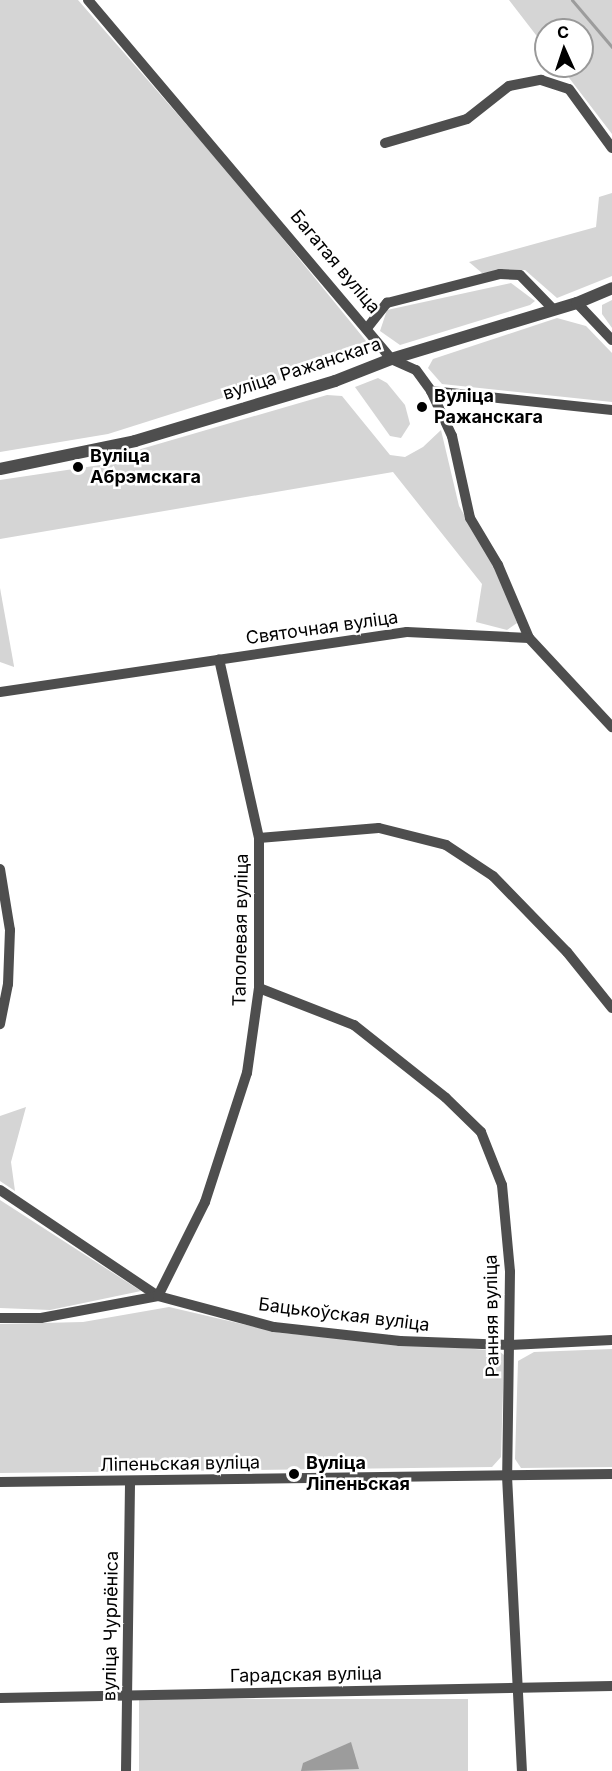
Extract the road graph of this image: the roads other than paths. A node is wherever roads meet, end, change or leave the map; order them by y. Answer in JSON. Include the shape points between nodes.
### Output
{"nodes":[{"id":1,"x":88,"y":0,"type":"edge"},
{"id":2,"x":385,"y":143,"type":"dead end"},
{"id":3,"x":612,"y":148,"type":"edge"},
{"id":4,"x":612,"y":288,"type":"edge"},
{"id":5,"x":577,"y":303,"type":"junction"},
{"id":6,"x":554,"y":310,"type":"junction"},
{"id":7,"x":368,"y":327,"type":"junction"},
{"id":8,"x":612,"y":340,"type":"edge"},
{"id":9,"x":391,"y":359,"type":"junction"},
{"id":10,"x":431,"y":391,"type":"junction"},
{"id":11,"x":612,"y":410,"type":"edge"},
{"id":12,"x":0,"y":469,"type":"edge"},
{"id":13,"x":530,"y":638,"type":"junction"},
{"id":14,"x":219,"y":659,"type":"junction"},
{"id":15,"x":0,"y":692,"type":"edge"},
{"id":16,"x":612,"y":727,"type":"edge"},
{"id":17,"x":259,"y":837,"type":"junction"},
{"id":18,"x":0,"y":869,"type":"edge"},
{"id":19,"x":259,"y":988,"type":"junction"},
{"id":20,"x":612,"y":1008,"type":"edge"},
{"id":21,"x":0,"y":1024,"type":"edge"},
{"id":22,"x":0,"y":1190,"type":"edge"},
{"id":23,"x":158,"y":1296,"type":"junction"},
{"id":24,"x":0,"y":1318,"type":"edge"},
{"id":25,"x":612,"y":1340,"type":"edge"},
{"id":26,"x":510,"y":1345,"type":"junction"},
{"id":27,"x":612,"y":1474,"type":"edge"},
{"id":28,"x":507,"y":1476,"type":"junction"},
{"id":29,"x":130,"y":1481,"type":"junction"},
{"id":30,"x":0,"y":1482,"type":"edge"},
{"id":31,"x":612,"y":1686,"type":"edge"},
{"id":32,"x":518,"y":1688,"type":"junction"},
{"id":33,"x":127,"y":1693,"type":"junction"},
{"id":34,"x":0,"y":1698,"type":"edge"},
{"id":35,"x":126,"y":1771,"type":"edge"},
{"id":36,"x":522,"y":1771,"type":"edge"}],
"edges":[{"from":1,"to":7,"type":"street","name":"Багатая вуліца"},
{"from":2,"to":3,"type":"street","via":[[467,118],[509,86],[541,80],[570,89]]},
{"from":4,"to":5,"type":"street","name":"вуліца Ражанскага"},
{"from":5,"to":6,"type":"street","name":"вуліца Ражанскага"},
{"from":5,"to":8,"type":"street"},
{"from":6,"to":7,"type":"street","via":[[520,275],[500,274],[387,303]]},
{"from":6,"to":9,"type":"street","name":"вуліца Ражанскага"},
{"from":7,"to":9,"type":"street","name":"Багатая вуліца"},
{"from":9,"to":10,"type":"street","name":"Багатая вуліца","via":[[417,370]]},
{"from":9,"to":12,"type":"street","name":"вуліца Ражанскага","via":[[335,381],[135,441]]},
{"from":10,"to":11,"type":"street"},
{"from":10,"to":13,"type":"street","name":"Багатая вуліца","via":[[452,436],[470,518],[498,565]]},
{"from":13,"to":14,"type":"street","name":"Святочная вуліца","via":[[407,632]]},
{"from":13,"to":16,"type":"street"},
{"from":14,"to":15,"type":"street","name":"Святочная вуліца"},
{"from":14,"to":17,"type":"street","name":"Таполевая вуліца"},
{"from":17,"to":19,"type":"street","name":"Таполевая вуліца"},
{"from":17,"to":20,"type":"street","via":[[380,828],[446,845],[493,876],[567,952]]},
{"from":18,"to":21,"type":"street","via":[[10,930],[8,984]]},
{"from":19,"to":23,"type":"street","name":"Таполевая вуліца","via":[[247,1073],[206,1202]]},
{"from":19,"to":26,"type":"street","name":"Ранняя вуліца","via":[[354,1025],[446,1098],[481,1132],[502,1185],[510,1272]]},
{"from":22,"to":23,"type":"street","name":"Бацькоўская вуліца"},
{"from":23,"to":24,"type":"street","via":[[41,1318]]},
{"from":23,"to":26,"type":"street","name":"Бацькоўская вуліца","via":[[274,1327],[400,1341]]},
{"from":25,"to":26,"type":"street","name":"Бацькоўская вуліца"},
{"from":26,"to":28,"type":"street","name":"Ранняя вуліца"},
{"from":27,"to":28,"type":"street","name":"Ліпеньская вуліца"},
{"from":28,"to":29,"type":"street","name":"Ліпеньская вуліца"},
{"from":28,"to":32,"type":"street","name":"Ранняя вуліца"},
{"from":29,"to":30,"type":"street","name":"Ліпеньская вуліца"},
{"from":29,"to":33,"type":"street","name":"вуліца Чурлёніса"},
{"from":31,"to":32,"type":"street","name":"Гарадская вуліца"},
{"from":32,"to":33,"type":"street","name":"Гарадская вуліца"},
{"from":32,"to":36,"type":"street","name":"Ранняя вуліца"},
{"from":33,"to":34,"type":"street","name":"Гарадская вуліца"},
{"from":33,"to":35,"type":"street","name":"вуліца Чурлёніса"}]}
